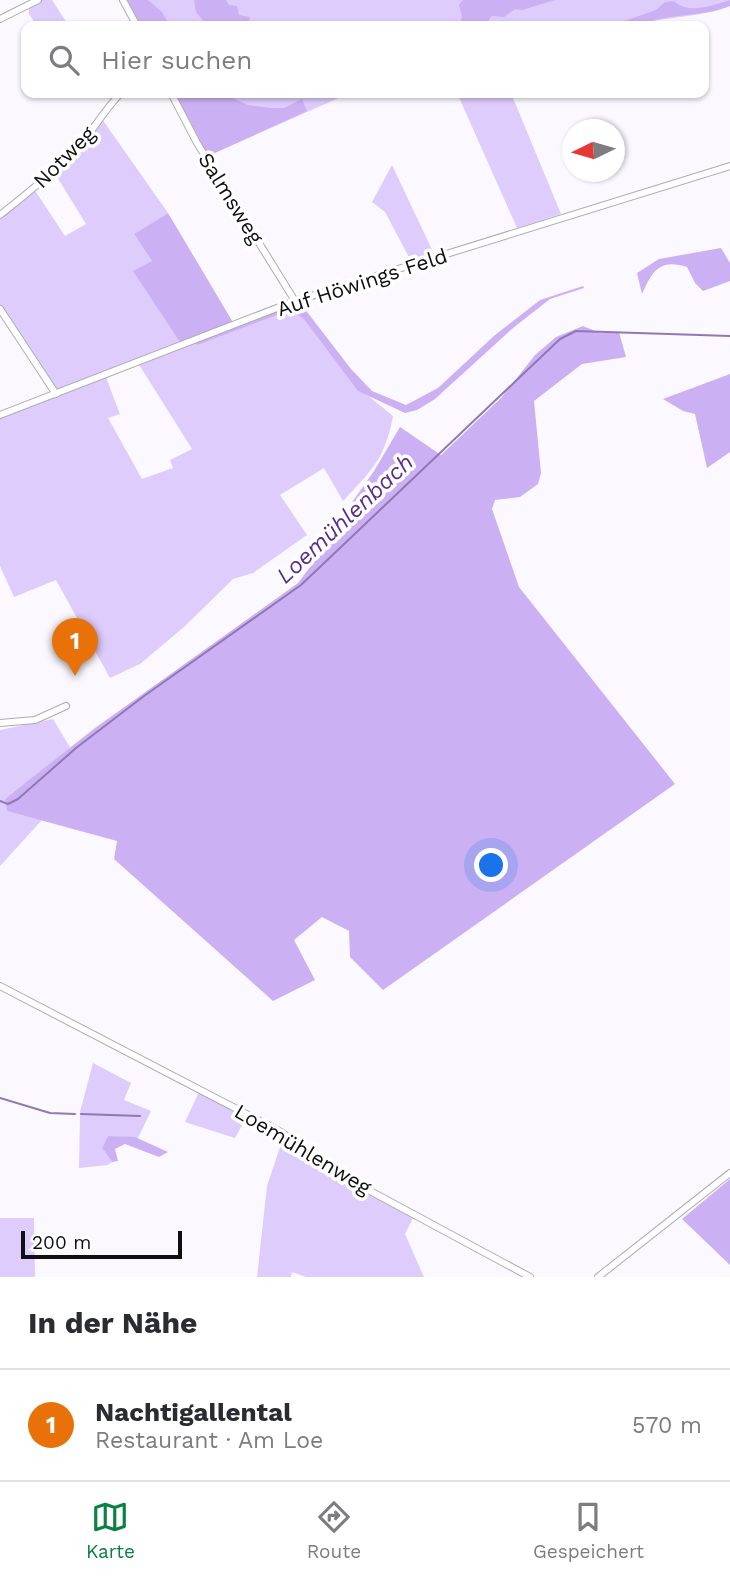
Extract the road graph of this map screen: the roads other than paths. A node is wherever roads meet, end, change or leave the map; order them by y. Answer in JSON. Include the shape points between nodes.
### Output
{"nodes":[{"id":1,"x":38,"y":0,"type":"edge"},
{"id":2,"x":123,"y":0,"type":"edge"},
{"id":3,"x":0,"y":19,"type":"edge"},
{"id":4,"x":134,"y":21,"type":"edge"},
{"id":5,"x":116,"y":98,"type":"edge"},
{"id":6,"x":174,"y":98,"type":"edge"},
{"id":7,"x":730,"y":166,"type":"edge"},
{"id":8,"x":0,"y":215,"type":"edge"},
{"id":9,"x":295,"y":301,"type":"junction"},
{"id":10,"x":0,"y":309,"type":"edge"},
{"id":11,"x":56,"y":394,"type":"junction"},
{"id":12,"x":0,"y":415,"type":"edge"},
{"id":13,"x":66,"y":706,"type":"dead end"},
{"id":14,"x":0,"y":723,"type":"edge"},
{"id":15,"x":0,"y":986,"type":"edge"},
{"id":16,"x":730,"y":1173,"type":"edge"},
{"id":17,"x":530,"y":1277,"type":"edge"},
{"id":18,"x":598,"y":1277,"type":"edge"}],
"edges":[{"from":1,"to":3,"type":"street"},
{"from":2,"to":4,"type":"street"},
{"from":5,"to":8,"type":"street","name":"Notweg","via":[[73,152]]},
{"from":6,"to":9,"type":"street","name":"Salmsweg"},
{"from":7,"to":9,"type":"street","name":"Auf Höwings Feld"},
{"from":9,"to":11,"type":"street","name":"Auf Höwings Feld"},
{"from":10,"to":11,"type":"street"},
{"from":11,"to":12,"type":"street","name":"Auf Höwings Feld"},
{"from":13,"to":14,"type":"street","via":[[35,720]]},
{"from":15,"to":17,"type":"street","name":"Loemühlenweg","via":[[283,1133],[322,1165]]},
{"from":16,"to":18,"type":"street"}]}
